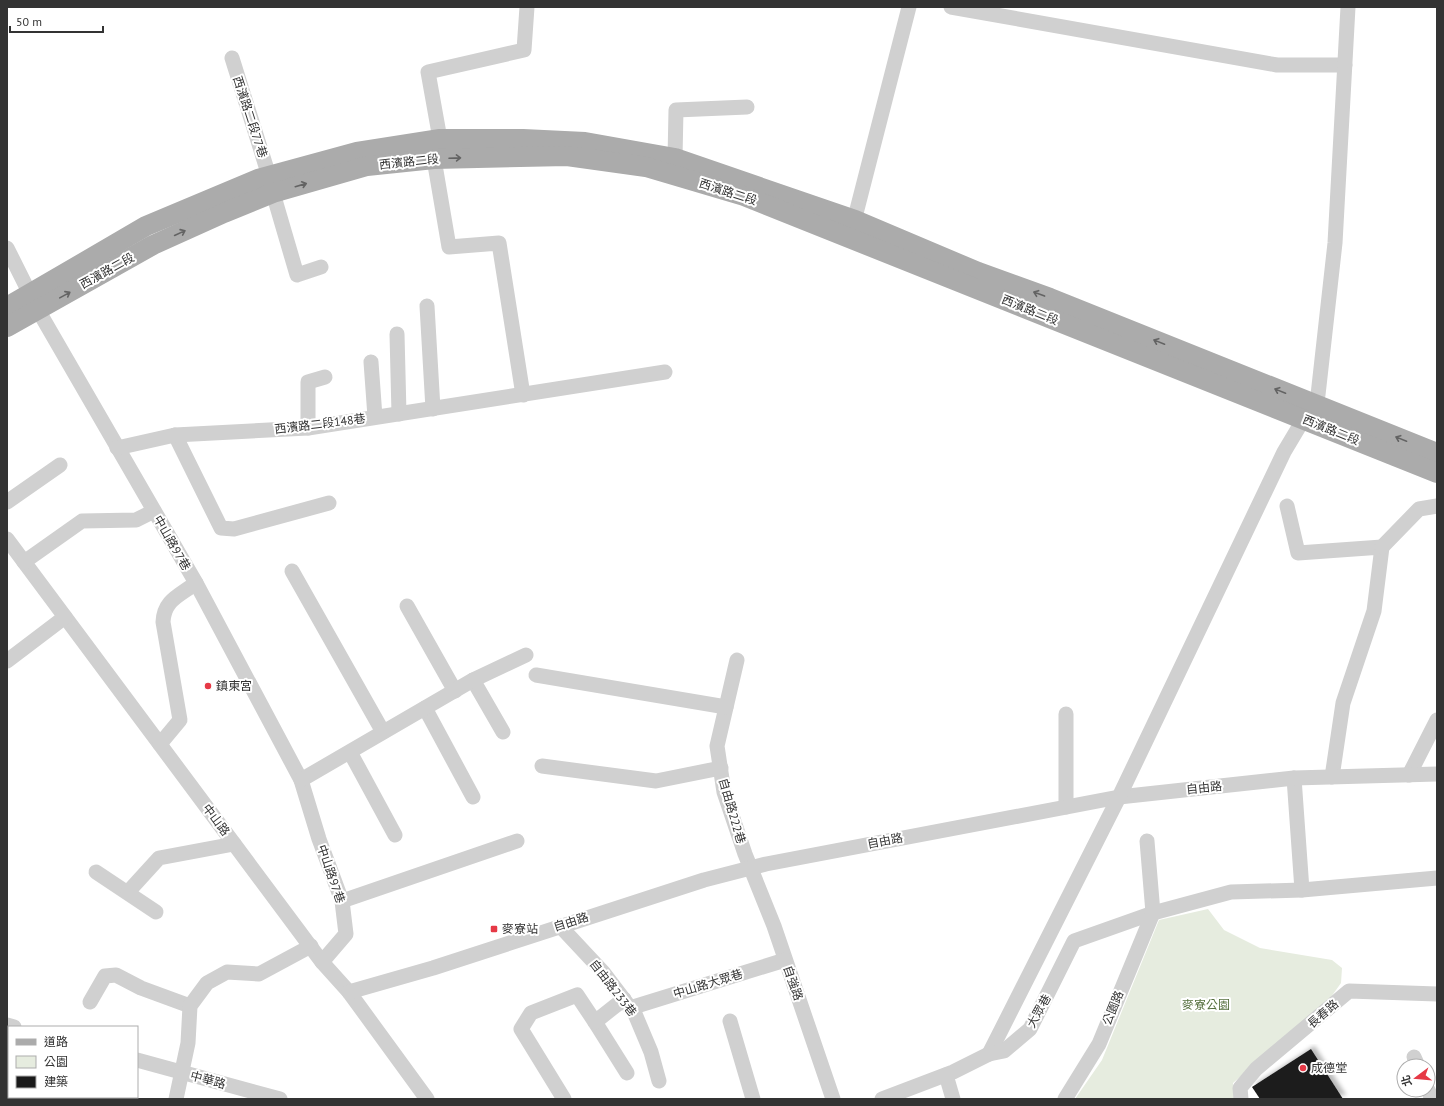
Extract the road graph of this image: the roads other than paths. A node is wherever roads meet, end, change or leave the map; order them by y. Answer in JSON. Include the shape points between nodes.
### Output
{"nodes":[{"id":1,"x":527,"y":7,"type":"edge"},
{"id":2,"x":910,"y":7,"type":"edge"},
{"id":3,"x":952,"y":7,"type":"edge"},
{"id":4,"x":1348,"y":7,"type":"edge"},
{"id":5,"x":232,"y":58,"type":"dead end"},
{"id":6,"x":1345,"y":65,"type":"junction"},
{"id":7,"x":747,"y":107,"type":"dead end"},
{"id":8,"x":440,"y":139,"type":"junction"},
{"id":9,"x":675,"y":158,"type":"junction"},
{"id":10,"x":434,"y":159,"type":"junction"},
{"id":11,"x":271,"y":185,"type":"junction"},
{"id":12,"x":852,"y":228,"type":"junction"},
{"id":13,"x":7,"y":248,"type":"edge"},
{"id":14,"x":321,"y":267,"type":"dead end"},
{"id":15,"x":35,"y":301,"type":"junction"},
{"id":16,"x":427,"y":306,"type":"dead end"},
{"id":17,"x":7,"y":307,"type":"edge"},
{"id":18,"x":7,"y":327,"type":"edge"},
{"id":19,"x":397,"y":334,"type":"dead end"},
{"id":20,"x":371,"y":362,"type":"dead end"},
{"id":21,"x":665,"y":372,"type":"dead end"},
{"id":22,"x":325,"y":377,"type":"dead end"},
{"id":23,"x":523,"y":395,"type":"junction"},
{"id":24,"x":433,"y":409,"type":"junction"},
{"id":25,"x":1309,"y":412,"type":"junction"},
{"id":26,"x":399,"y":414,"type":"junction"},
{"id":27,"x":375,"y":418,"type":"junction"},
{"id":28,"x":308,"y":428,"type":"junction"},
{"id":29,"x":175,"y":435,"type":"junction"},
{"id":30,"x":117,"y":448,"type":"junction"},
{"id":31,"x":1437,"y":453,"type":"edge"},
{"id":32,"x":60,"y":465,"type":"dead end"},
{"id":33,"x":1437,"y":473,"type":"edge"},
{"id":34,"x":7,"y":502,"type":"edge"},
{"id":35,"x":329,"y":503,"type":"dead end"},
{"id":36,"x":1287,"y":506,"type":"dead end"},
{"id":37,"x":1437,"y":506,"type":"edge"},
{"id":38,"x":154,"y":511,"type":"junction"},
{"id":39,"x":7,"y":539,"type":"edge"},
{"id":40,"x":1382,"y":547,"type":"junction"},
{"id":41,"x":24,"y":562,"type":"junction"},
{"id":42,"x":292,"y":571,"type":"dead end"},
{"id":43,"x":196,"y":583,"type":"junction"},
{"id":44,"x":407,"y":606,"type":"dead end"},
{"id":45,"x":65,"y":617,"type":"junction"},
{"id":46,"x":526,"y":655,"type":"dead end"},
{"id":47,"x":737,"y":660,"type":"dead end"},
{"id":48,"x":7,"y":661,"type":"edge"},
{"id":49,"x":536,"y":675,"type":"dead end"},
{"id":50,"x":473,"y":680,"type":"junction"},
{"id":51,"x":455,"y":691,"type":"junction"},
{"id":52,"x":726,"y":707,"type":"junction"},
{"id":53,"x":425,"y":708,"type":"junction"},
{"id":54,"x":1066,"y":714,"type":"dead end"},
{"id":55,"x":1437,"y":720,"type":"edge"},
{"id":56,"x":383,"y":732,"type":"junction"},
{"id":57,"x":503,"y":732,"type":"dead end"},
{"id":58,"x":160,"y":744,"type":"junction"},
{"id":59,"x":350,"y":752,"type":"junction"},
{"id":60,"x":542,"y":766,"type":"dead end"},
{"id":61,"x":721,"y":768,"type":"junction"},
{"id":62,"x":1437,"y":774,"type":"edge"},
{"id":63,"x":1410,"y":775,"type":"junction"},
{"id":64,"x":1332,"y":777,"type":"junction"},
{"id":65,"x":1294,"y":778,"type":"junction"},
{"id":66,"x":301,"y":780,"type":"junction"},
{"id":67,"x":473,"y":797,"type":"dead end"},
{"id":68,"x":1119,"y":797,"type":"junction"},
{"id":69,"x":1066,"y":807,"type":"junction"},
{"id":70,"x":395,"y":835,"type":"dead end"},
{"id":71,"x":517,"y":841,"type":"dead end"},
{"id":72,"x":1147,"y":841,"type":"dead end"},
{"id":73,"x":234,"y":844,"type":"junction"},
{"id":74,"x":750,"y":868,"type":"junction"},
{"id":75,"x":96,"y":872,"type":"dead end"},
{"id":76,"x":1437,"y":878,"type":"edge"},
{"id":77,"x":1302,"y":890,"type":"junction"},
{"id":78,"x":128,"y":892,"type":"junction"},
{"id":79,"x":342,"y":901,"type":"junction"},
{"id":80,"x":156,"y":912,"type":"dead end"},
{"id":81,"x":1153,"y":913,"type":"junction"},
{"id":82,"x":560,"y":926,"type":"junction"},
{"id":83,"x":310,"y":946,"type":"junction"},
{"id":84,"x":785,"y":960,"type":"junction"},
{"id":85,"x":322,"y":962,"type":"junction"},
{"id":86,"x":349,"y":992,"type":"junction"},
{"id":87,"x":1437,"y":994,"type":"edge"},
{"id":88,"x":90,"y":1002,"type":"dead end"},
{"id":89,"x":627,"y":1003,"type":"junction"},
{"id":90,"x":190,"y":1006,"type":"junction"},
{"id":91,"x":730,"y":1021,"type":"dead end"},
{"id":92,"x":595,"y":1022,"type":"junction"},
{"id":93,"x":989,"y":1054,"type":"junction"},
{"id":94,"x":138,"y":1060,"type":"edge"},
{"id":95,"x":183,"y":1073,"type":"junction"},
{"id":96,"x":627,"y":1073,"type":"dead end"},
{"id":97,"x":946,"y":1075,"type":"junction"},
{"id":98,"x":659,"y":1081,"type":"dead end"},
{"id":99,"x":176,"y":1099,"type":"edge"},
{"id":100,"x":280,"y":1099,"type":"edge"},
{"id":101,"x":427,"y":1099,"type":"edge"},
{"id":102,"x":564,"y":1099,"type":"edge"},
{"id":103,"x":753,"y":1099,"type":"edge"},
{"id":104,"x":833,"y":1099,"type":"edge"},
{"id":105,"x":882,"y":1099,"type":"edge"},
{"id":106,"x":953,"y":1099,"type":"edge"},
{"id":107,"x":1065,"y":1099,"type":"edge"},
{"id":108,"x":1241,"y":1099,"type":"edge"}],
"edges":[{"from":1,"to":8,"type":"street","via":[[524,50],[428,72]]},
{"from":2,"to":12,"type":"street"},
{"from":3,"to":6,"type":"street","via":[[1277,65]]},
{"from":4,"to":6,"type":"street"},
{"from":5,"to":11,"type":"street","name":"西濱路二段77巷"},
{"from":6,"to":25,"type":"street","via":[[1335,244],[1318,395]]},
{"from":7,"to":9,"type":"street","via":[[676,110]]},
{"from":8,"to":9,"type":"main road","name":"西濱路二段","via":[[584,142]]},
{"from":8,"to":11,"type":"main road","name":"西濱路二段","via":[[357,152]]},
{"from":9,"to":12,"type":"main road","name":"西濱路二段"},
{"from":11,"to":10,"type":"main road","name":"西濱路二段","one_way":true,"via":[[367,166]]},
{"from":10,"to":12,"type":"main road","name":"西濱路二段","one_way":true,"via":[[567,156],[646,167]]},
{"from":10,"to":23,"type":"street","via":[[450,247],[499,243]]},
{"from":11,"to":14,"type":"street","name":"西濱路二段77巷","via":[[297,275]]},
{"from":11,"to":15,"type":"main road","name":"西濱路二段","via":[[224,213]]},
{"from":12,"to":25,"type":"main road","name":"西濱路二段"},
{"from":13,"to":15,"type":"street","name":"中山路97巷"},
{"from":15,"to":17,"type":"main road","name":"西濱路二段"},
{"from":15,"to":18,"type":"main road","name":"西濱路二段"},
{"from":15,"to":30,"type":"street","name":"中山路97巷"},
{"from":16,"to":24,"type":"street"},
{"from":19,"to":26,"type":"street"},
{"from":20,"to":27,"type":"street"},
{"from":21,"to":23,"type":"street","name":"西濱路二段148巷"},
{"from":22,"to":28,"type":"street","via":[[308,382]]},
{"from":23,"to":24,"type":"street","name":"西濱路二段148巷"},
{"from":24,"to":26,"type":"street","name":"西濱路二段148巷"},
{"from":31,"to":25,"type":"main road","name":"西濱路二段","one_way":true},
{"from":25,"to":33,"type":"main road","name":"西濱路二段"},
{"from":25,"to":68,"type":"street","via":[[1284,452]]},
{"from":26,"to":27,"type":"street","name":"西濱路二段148巷"},
{"from":27,"to":28,"type":"street","name":"西濱路二段148巷"},
{"from":28,"to":29,"type":"street","name":"西濱路二段148巷"},
{"from":29,"to":30,"type":"street","name":"西濱路二段148巷"},
{"from":29,"to":35,"type":"street","via":[[221,528],[234,529]]},
{"from":30,"to":38,"type":"street","name":"中山路97巷"},
{"from":32,"to":34,"type":"street"},
{"from":36,"to":40,"type":"street","via":[[1298,554]]},
{"from":37,"to":40,"type":"street","via":[[1419,509]]},
{"from":38,"to":41,"type":"street","via":[[136,520],[82,521]]},
{"from":38,"to":43,"type":"street","name":"中山路97巷"},
{"from":39,"to":41,"type":"street","name":"中山路"},
{"from":40,"to":64,"type":"street","via":[[1374,611],[1343,703]]},
{"from":41,"to":45,"type":"street","name":"中山路"},
{"from":42,"to":56,"type":"street"},
{"from":43,"to":58,"type":"street","via":[[167,604],[163,615],[180,720]]},
{"from":43,"to":66,"type":"street","name":"中山路97巷"},
{"from":44,"to":51,"type":"street"},
{"from":45,"to":48,"type":"street"},
{"from":45,"to":58,"type":"street","name":"中山路"},
{"from":46,"to":50,"type":"street"},
{"from":47,"to":52,"type":"street","name":"自由路222巷"},
{"from":49,"to":52,"type":"street"},
{"from":50,"to":51,"type":"street"},
{"from":50,"to":57,"type":"street"},
{"from":51,"to":53,"type":"street"},
{"from":52,"to":61,"type":"street","name":"自由路222巷","via":[[717,746]]},
{"from":53,"to":56,"type":"street"},
{"from":53,"to":67,"type":"street"},
{"from":54,"to":69,"type":"street"},
{"from":55,"to":63,"type":"street"},
{"from":56,"to":59,"type":"street"},
{"from":58,"to":73,"type":"street","name":"中山路"},
{"from":59,"to":66,"type":"street"},
{"from":59,"to":70,"type":"street"},
{"from":60,"to":61,"type":"street","via":[[656,781]]},
{"from":61,"to":74,"type":"street","name":"自由路222巷","via":[[724,792]]},
{"from":62,"to":63,"type":"street","name":"自由路"},
{"from":63,"to":64,"type":"street","name":"自由路"},
{"from":64,"to":65,"type":"street","name":"自由路"},
{"from":65,"to":68,"type":"street","name":"自由路"},
{"from":65,"to":77,"type":"street"},
{"from":66,"to":79,"type":"street","name":"中山路97巷"},
{"from":68,"to":69,"type":"street","name":"自由路"},
{"from":68,"to":93,"type":"street"},
{"from":69,"to":74,"type":"street","name":"自由路"},
{"from":71,"to":79,"type":"street"},
{"from":72,"to":81,"type":"street"},
{"from":73,"to":78,"type":"street","via":[[159,858]]},
{"from":73,"to":83,"type":"street","name":"中山路"},
{"from":74,"to":82,"type":"street","name":"自由路"},
{"from":74,"to":84,"type":"street","name":"自強路"},
{"from":75,"to":78,"type":"street"},
{"from":76,"to":77,"type":"street"},
{"from":77,"to":81,"type":"street","via":[[1231,892]]},
{"from":78,"to":80,"type":"street"},
{"from":79,"to":85,"type":"street","name":"中山路97巷","via":[[346,934]]},
{"from":81,"to":93,"type":"street","name":"大眾巷","via":[[1074,942],[1030,1030],[1004,1051]]},
{"from":81,"to":107,"type":"street","name":"公園路","via":[[1099,1044]]},
{"from":82,"to":86,"type":"street","name":"自由路","via":[[433,968]]},
{"from":82,"to":89,"type":"street","name":"自由路233巷","via":[[603,972]]},
{"from":83,"to":85,"type":"street","name":"中山路"},
{"from":83,"to":90,"type":"street","via":[[259,974],[227,972],[207,983]]},
{"from":84,"to":89,"type":"street","name":"中山路大眾巷"},
{"from":84,"to":104,"type":"street","name":"自強路"},
{"from":85,"to":86,"type":"street","name":"中山路"},
{"from":86,"to":101,"type":"street","name":"中山路"},
{"from":87,"to":108,"type":"street","name":"長春路","via":[[1349,991],[1256,1069],[1240,1088]]},
{"from":88,"to":90,"type":"street","via":[[105,976],[116,975],[141,988]]},
{"from":89,"to":92,"type":"street"},
{"from":89,"to":98,"type":"street","name":"自由路233巷","via":[[651,1052]]},
{"from":90,"to":95,"type":"street"},
{"from":91,"to":103,"type":"street"},
{"from":92,"to":96,"type":"street"},
{"from":92,"to":102,"type":"street","via":[[577,995],[531,1013],[521,1029]]},
{"from":93,"to":97,"type":"street","name":"大眾巷"},
{"from":94,"to":95,"type":"street","name":"中華路"},
{"from":95,"to":99,"type":"street"},
{"from":95,"to":100,"type":"street","name":"中華路"},
{"from":97,"to":105,"type":"street","name":"大眾巷"},
{"from":97,"to":106,"type":"street"}]}
